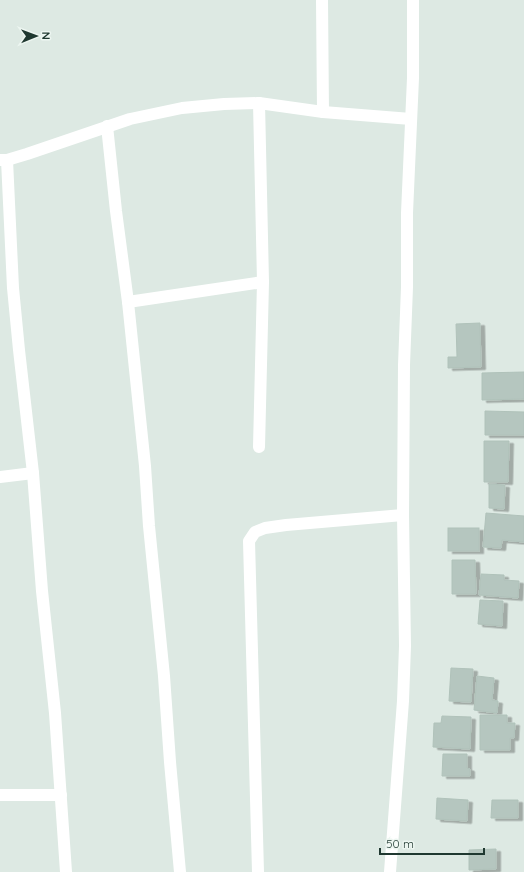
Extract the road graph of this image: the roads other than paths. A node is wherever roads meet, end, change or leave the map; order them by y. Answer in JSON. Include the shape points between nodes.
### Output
{"nodes":[{"id":1,"x":322,"y":0,"type":"edge"},
{"id":2,"x":413,"y":0,"type":"edge"},
{"id":3,"x":259,"y":104,"type":"junction"},
{"id":4,"x":322,"y":112,"type":"junction"},
{"id":5,"x":411,"y":119,"type":"junction"},
{"id":6,"x":107,"y":126,"type":"junction"},
{"id":7,"x":4,"y":160,"type":"edge"},
{"id":8,"x":263,"y":282,"type":"junction"},
{"id":9,"x":128,"y":302,"type":"junction"},
{"id":10,"x":260,"y":447,"type":"dead end"},
{"id":11,"x":33,"y":473,"type":"junction"},
{"id":12,"x":0,"y":477,"type":"edge"},
{"id":13,"x":403,"y":515,"type":"junction"},
{"id":14,"x":0,"y":794,"type":"edge"},
{"id":15,"x":61,"y":795,"type":"junction"},
{"id":16,"x":66,"y":872,"type":"edge"},
{"id":17,"x":180,"y":872,"type":"edge"},
{"id":18,"x":258,"y":872,"type":"edge"},
{"id":19,"x":390,"y":872,"type":"edge"}],
"edges":[{"from":1,"to":4,"type":"street"},
{"from":2,"to":5,"type":"street"},
{"from":3,"to":4,"type":"street"},
{"from":3,"to":6,"type":"street","via":[[182,108]]},
{"from":3,"to":8,"type":"street"},
{"from":4,"to":5,"type":"street"},
{"from":5,"to":13,"type":"street","via":[[407,213]]},
{"from":6,"to":7,"type":"street"},
{"from":6,"to":9,"type":"street"},
{"from":7,"to":11,"type":"street","via":[[13,288]]},
{"from":8,"to":9,"type":"street"},
{"from":8,"to":10,"type":"street"},
{"from":9,"to":17,"type":"street"},
{"from":11,"to":12,"type":"street"},
{"from":11,"to":15,"type":"street"},
{"from":13,"to":18,"type":"street","via":[[266,528],[255,532],[249,541]]},
{"from":13,"to":19,"type":"street","via":[[403,701]]},
{"from":14,"to":15,"type":"street"},
{"from":15,"to":16,"type":"street"}]}
